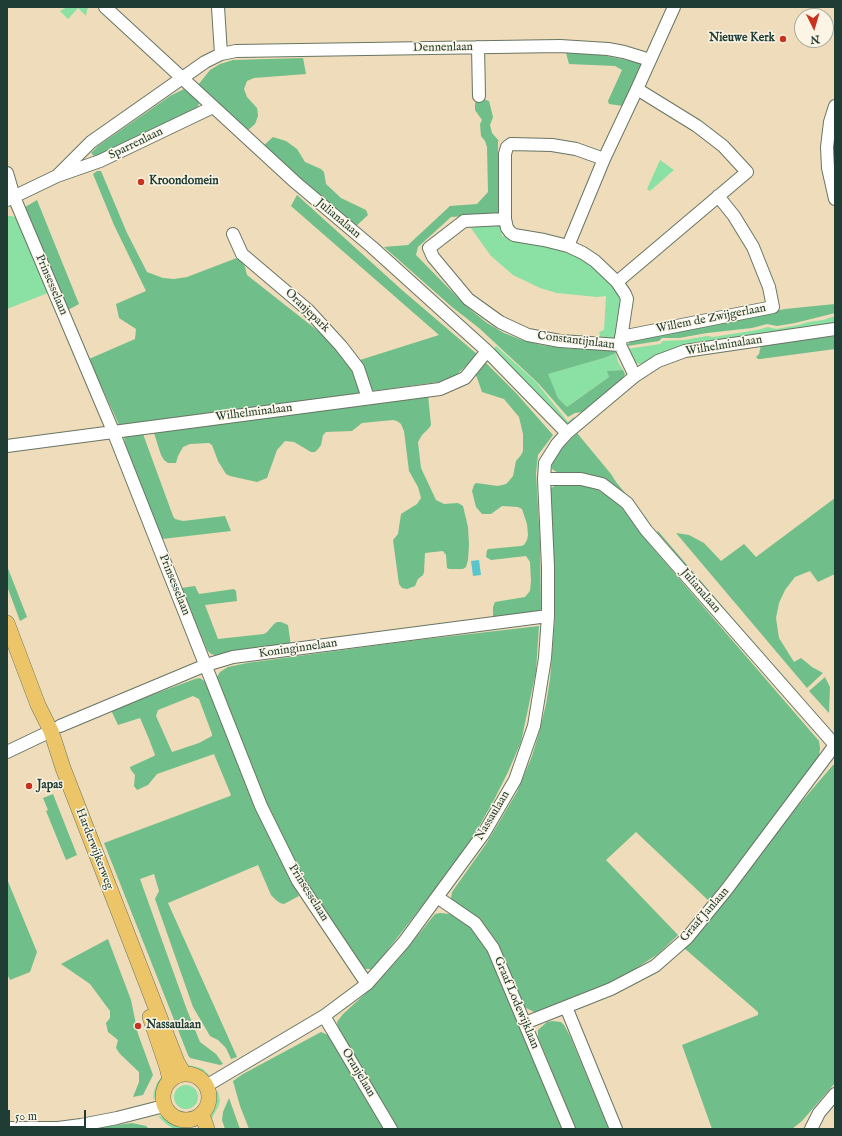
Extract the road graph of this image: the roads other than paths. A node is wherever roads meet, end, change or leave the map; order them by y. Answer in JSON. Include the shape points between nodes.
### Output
{"nodes":[{"id":1,"x":105,"y":7,"type":"edge"},
{"id":2,"x":218,"y":7,"type":"edge"},
{"id":3,"x":674,"y":7,"type":"edge"},
{"id":4,"x":478,"y":47,"type":"junction"},
{"id":5,"x":221,"y":54,"type":"junction"},
{"id":6,"x":650,"y":60,"type":"junction"},
{"id":7,"x":183,"y":78,"type":"junction"},
{"id":8,"x":637,"y":89,"type":"junction"},
{"id":9,"x":479,"y":96,"type":"dead end"},
{"id":10,"x":835,"y":106,"type":"edge"},
{"id":11,"x":213,"y":107,"type":"junction"},
{"id":12,"x":604,"y":159,"type":"junction"},
{"id":13,"x":7,"y":173,"type":"edge"},
{"id":14,"x":57,"y":176,"type":"junction"},
{"id":15,"x":718,"y":196,"type":"junction"},
{"id":16,"x":10,"y":198,"type":"edge"},
{"id":17,"x":835,"y":199,"type":"edge"},
{"id":18,"x":506,"y":219,"type":"junction"},
{"id":19,"x":233,"y":234,"type":"dead end"},
{"id":20,"x":568,"y":246,"type":"junction"},
{"id":21,"x":617,"y":282,"type":"junction"},
{"id":22,"x":835,"y":329,"type":"edge"},
{"id":23,"x":621,"y":341,"type":"junction"},
{"id":24,"x":487,"y":351,"type":"junction"},
{"id":25,"x":635,"y":376,"type":"junction"},
{"id":26,"x":368,"y":398,"type":"junction"},
{"id":27,"x":113,"y":431,"type":"junction"},
{"id":28,"x":567,"y":434,"type":"junction"},
{"id":29,"x":7,"y":446,"type":"edge"},
{"id":30,"x":544,"y":479,"type":"junction"},
{"id":31,"x":548,"y":616,"type":"junction"},
{"id":32,"x":7,"y":623,"type":"edge"},
{"id":33,"x":7,"y":645,"type":"edge"},
{"id":34,"x":206,"y":665,"type":"junction"},
{"id":35,"x":51,"y":731,"type":"junction"},
{"id":36,"x":835,"y":745,"type":"edge"},
{"id":37,"x":7,"y":752,"type":"edge"},
{"id":38,"x":437,"y":897,"type":"junction"},
{"id":39,"x":367,"y":984,"type":"junction"},
{"id":40,"x":566,"y":1007,"type":"junction"},
{"id":41,"x":324,"y":1016,"type":"junction"},
{"id":42,"x":525,"y":1023,"type":"junction"},
{"id":43,"x":184,"y":1074,"type":"junction"},
{"id":44,"x":170,"y":1080,"type":"junction"},
{"id":45,"x":206,"y":1086,"type":"junction"},
{"id":46,"x":835,"y":1094,"type":"edge"},
{"id":47,"x":164,"y":1106,"type":"junction"},
{"id":48,"x":202,"y":1114,"type":"junction"},
{"id":49,"x":190,"y":1125,"type":"edge"},
{"id":50,"x":7,"y":1128,"type":"edge"},
{"id":51,"x":207,"y":1129,"type":"edge"},
{"id":52,"x":391,"y":1129,"type":"edge"},
{"id":53,"x":569,"y":1129,"type":"edge"},
{"id":54,"x":616,"y":1129,"type":"edge"},
{"id":55,"x":811,"y":1129,"type":"edge"}],
"edges":[{"from":1,"to":7,"type":"street","name":"Julianalaan"},
{"from":2,"to":5,"type":"street"},
{"from":3,"to":6,"type":"street"},
{"from":4,"to":5,"type":"street","name":"Dennenlaan","via":[[236,51]]},
{"from":4,"to":6,"type":"street","name":"Dennenlaan","via":[[560,46],[608,49]]},
{"from":4,"to":9,"type":"street"},
{"from":5,"to":7,"type":"street","name":"Dennenlaan"},
{"from":6,"to":8,"type":"street"},
{"from":7,"to":11,"type":"street","name":"Julianalaan"},
{"from":7,"to":14,"type":"street","name":"Sparrenlaan","via":[[90,142]]},
{"from":8,"to":12,"type":"street"},
{"from":8,"to":15,"type":"street","via":[[698,126],[723,146],[747,172]]},
{"from":10,"to":17,"type":"street","via":[[827,147],[828,168]]},
{"from":11,"to":14,"type":"street","name":"Sparrenlaan","via":[[100,161]]},
{"from":11,"to":24,"type":"street","name":"Julianalaan"},
{"from":12,"to":18,"type":"street","via":[[576,149],[552,145],[512,144],[507,147],[504,154]]},
{"from":12,"to":20,"type":"street"},
{"from":13,"to":16,"type":"street","name":"Prinsesselaan"},
{"from":14,"to":16,"type":"street","name":"Sparrenlaan"},
{"from":15,"to":21,"type":"street"},
{"from":15,"to":23,"type":"street","name":"Willem de Zwijgerlaan","via":[[753,247],[769,287],[773,307]]},
{"from":16,"to":27,"type":"street","name":"Prinsesselaan"},
{"from":18,"to":20,"type":"street","via":[[507,228],[514,235]]},
{"from":18,"to":23,"type":"street","name":"Constantijnlaan","via":[[464,221],[429,248],[433,257],[468,299],[500,322],[528,335],[552,340]]},
{"from":19,"to":26,"type":"street","name":"Oranjepark","via":[[242,254],[308,310],[341,346],[358,368]]},
{"from":20,"to":21,"type":"street","via":[[595,261]]},
{"from":21,"to":23,"type":"street","via":[[627,299]]},
{"from":22,"to":25,"type":"street","name":"Wilhelminalaan","via":[[685,351],[658,361]]},
{"from":23,"to":25,"type":"street","name":"Constantijnlaan"},
{"from":24,"to":26,"type":"street","name":"Wilhelminalaan","via":[[464,378],[440,389]]},
{"from":24,"to":28,"type":"street","name":"Julianalaan"},
{"from":25,"to":28,"type":"street","name":"Wilhelminalaan"},
{"from":26,"to":27,"type":"street","name":"Wilhelminalaan"},
{"from":27,"to":29,"type":"street","name":"Wilhelminalaan"},
{"from":27,"to":34,"type":"street","name":"Prinsesselaan"},
{"from":28,"to":30,"type":"street","name":"Nassaulaan","via":[[557,444],[546,463]]},
{"from":30,"to":31,"type":"street","name":"Nassaulaan"},
{"from":30,"to":36,"type":"street","name":"Julianalaan","via":[[581,479],[602,484],[627,503],[646,530]]},
{"from":31,"to":34,"type":"street","name":"Koninginnelaan","via":[[233,657]]},
{"from":31,"to":38,"type":"street","name":"Nassaulaan","via":[[545,658],[534,726],[515,780],[484,833]]},
{"from":32,"to":35,"type":"main road","name":"Harderwijkerweg","via":[[38,705]]},
{"from":33,"to":35,"type":"main road","name":"Harderwijkerweg","via":[[32,707]]},
{"from":34,"to":35,"type":"street","name":"Koninginnelaan"},
{"from":34,"to":39,"type":"street","name":"Prinsesselaan","via":[[261,806],[298,881]]},
{"from":35,"to":37,"type":"street","name":"Koninginnelaan"},
{"from":35,"to":43,"type":"main road","name":"Harderwijkerweg","via":[[177,1062]]},
{"from":35,"to":44,"type":"main road","name":"Harderwijkerweg","via":[[60,778]]},
{"from":36,"to":40,"type":"street","name":"Graaf Janlaan","via":[[727,889],[686,938],[654,966],[611,989]]},
{"from":38,"to":39,"type":"street","name":"Nassaulaan","via":[[404,942]]},
{"from":38,"to":42,"type":"street","name":"Graaf Lodewijklaan","via":[[475,923],[493,948]]},
{"from":39,"to":41,"type":"street","name":"Nassaulaan"},
{"from":40,"to":42,"type":"street","name":"Graaf Janlaan"},
{"from":40,"to":54,"type":"street"},
{"from":41,"to":45,"type":"street","name":"Nassaulaan"},
{"from":41,"to":52,"type":"street","name":"Oranjelaan"},
{"from":42,"to":53,"type":"street","name":"Graaf Lodewijklaan"},
{"from":43,"to":44,"type":"main road"},
{"from":43,"to":45,"type":"main road","via":[[197,1076]]},
{"from":44,"to":47,"type":"main road","via":[[162,1092]]},
{"from":45,"to":48,"type":"main road","via":[[209,1101]]},
{"from":46,"to":55,"type":"street","via":[[819,1113]]},
{"from":47,"to":49,"type":"main road","via":[[174,1118]]},
{"from":47,"to":50,"type":"street","via":[[81,1125],[58,1128]]},
{"from":48,"to":49,"type":"main road"},
{"from":48,"to":51,"type":"main road"}]}
